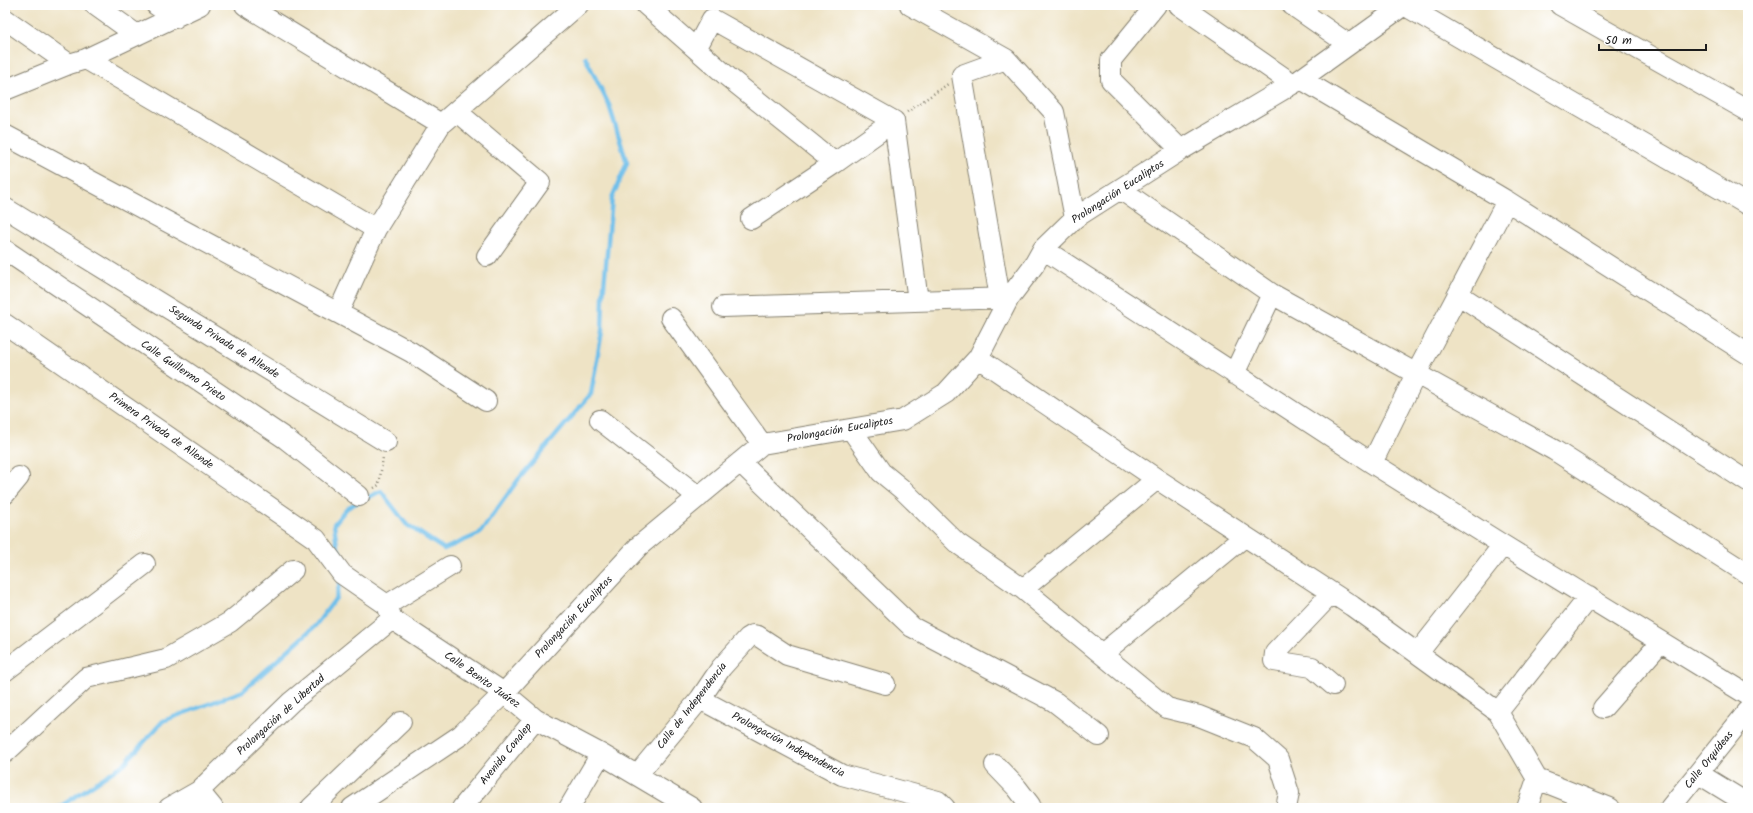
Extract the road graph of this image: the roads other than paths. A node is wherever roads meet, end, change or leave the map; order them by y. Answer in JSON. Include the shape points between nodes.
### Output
{"nodes":[{"id":1,"x":95,"y":5,"type":"edge"},
{"id":2,"x":156,"y":5,"type":"edge"},
{"id":3,"x":200,"y":5,"type":"edge"},
{"id":4,"x":245,"y":5,"type":"edge"},
{"id":5,"x":578,"y":5,"type":"edge"},
{"id":6,"x":646,"y":5,"type":"edge"},
{"id":7,"x":910,"y":5,"type":"edge"},
{"id":8,"x":1156,"y":5,"type":"edge"},
{"id":9,"x":1179,"y":5,"type":"edge"},
{"id":10,"x":1292,"y":5,"type":"edge"},
{"id":11,"x":1404,"y":5,"type":"edge"},
{"id":12,"x":1560,"y":5,"type":"edge"},
{"id":13,"x":175,"y":18,"type":"junction"},
{"id":14,"x":5,"y":19,"type":"edge"},
{"id":15,"x":137,"y":35,"type":"junction"},
{"id":16,"x":1348,"y":44,"type":"junction"},
{"id":17,"x":696,"y":49,"type":"junction"},
{"id":18,"x":1006,"y":59,"type":"junction"},
{"id":19,"x":77,"y":61,"type":"junction"},
{"id":20,"x":1297,"y":82,"type":"junction"},
{"id":21,"x":6,"y":88,"type":"edge"},
{"id":22,"x":456,"y":111,"type":"junction"},
{"id":23,"x":1748,"y":111,"type":"edge"},
{"id":24,"x":894,"y":120,"type":"junction"},
{"id":25,"x":441,"y":124,"type":"junction"},
{"id":26,"x":5,"y":135,"type":"edge"},
{"id":27,"x":1181,"y":150,"type":"junction"},
{"id":28,"x":835,"y":163,"type":"junction"},
{"id":29,"x":1120,"y":189,"type":"junction"},
{"id":30,"x":1507,"y":201,"type":"junction"},
{"id":31,"x":1748,"y":205,"type":"edge"},
{"id":32,"x":5,"y":208,"type":"edge"},
{"id":33,"x":751,"y":218,"type":"dead end"},
{"id":34,"x":1075,"y":218,"type":"junction"},
{"id":35,"x":376,"y":229,"type":"junction"},
{"id":36,"x":1043,"y":249,"type":"junction"},
{"id":37,"x":5,"y":250,"type":"edge"},
{"id":38,"x":487,"y":256,"type":"dead end"},
{"id":39,"x":1272,"y":294,"type":"junction"},
{"id":40,"x":1459,"y":295,"type":"junction"},
{"id":41,"x":1004,"y":298,"type":"junction"},
{"id":42,"x":918,"y":301,"type":"junction"},
{"id":43,"x":723,"y":307,"type":"dead end"},
{"id":44,"x":338,"y":313,"type":"junction"},
{"id":45,"x":671,"y":318,"type":"dead end"},
{"id":46,"x":5,"y":324,"type":"edge"},
{"id":47,"x":1748,"y":354,"type":"edge"},
{"id":48,"x":978,"y":358,"type":"junction"},
{"id":49,"x":1234,"y":374,"type":"junction"},
{"id":50,"x":1416,"y":374,"type":"junction"},
{"id":51,"x":486,"y":401,"type":"dead end"},
{"id":52,"x":600,"y":420,"type":"dead end"},
{"id":53,"x":851,"y":428,"type":"junction"},
{"id":54,"x":386,"y":442,"type":"road end"},
{"id":55,"x":762,"y":444,"type":"junction"},
{"id":56,"x":740,"y":462,"type":"junction"},
{"id":57,"x":1372,"y":463,"type":"junction"},
{"id":58,"x":19,"y":477,"type":"dead end"},
{"id":59,"x":1156,"y":479,"type":"junction"},
{"id":60,"x":1748,"y":482,"type":"edge"},
{"id":61,"x":5,"y":494,"type":"edge"},
{"id":62,"x":359,"y":496,"type":"road end"},
{"id":63,"x":699,"y":497,"type":"junction"},
{"id":64,"x":1244,"y":537,"type":"junction"},
{"id":65,"x":316,"y":539,"type":"joint"},
{"id":66,"x":1503,"y":545,"type":"junction"},
{"id":67,"x":146,"y":564,"type":"dead end"},
{"id":68,"x":450,"y":566,"type":"dead end"},
{"id":69,"x":293,"y":570,"type":"dead end"},
{"id":70,"x":1748,"y":574,"type":"edge"},
{"id":71,"x":1023,"y":589,"type":"junction"},
{"id":72,"x":1332,"y":593,"type":"junction"},
{"id":73,"x":1589,"y":597,"type":"junction"},
{"id":74,"x":389,"y":612,"type":"junction"},
{"id":75,"x":1661,"y":642,"type":"junction"},
{"id":76,"x":1418,"y":653,"type":"junction"},
{"id":77,"x":1102,"y":654,"type":"junction"},
{"id":78,"x":5,"y":670,"type":"edge"},
{"id":79,"x":885,"y":684,"type":"dead end"},
{"id":80,"x":1333,"y":685,"type":"dead end"},
{"id":81,"x":504,"y":693,"type":"junction"},
{"id":82,"x":1748,"y":695,"type":"edge"},
{"id":83,"x":700,"y":699,"type":"junction"},
{"id":84,"x":1603,"y":708,"type":"dead end"},
{"id":85,"x":1748,"y":711,"type":"edge"},
{"id":86,"x":1498,"y":712,"type":"junction"},
{"id":87,"x":535,"y":719,"type":"junction"},
{"id":88,"x":400,"y":722,"type":"dead end"},
{"id":89,"x":1099,"y":736,"type":"dead end"},
{"id":90,"x":5,"y":753,"type":"edge"},
{"id":91,"x":601,"y":754,"type":"junction"},
{"id":92,"x":995,"y":766,"type":"dead end"},
{"id":93,"x":1699,"y":774,"type":"junction"},
{"id":94,"x":637,"y":775,"type":"junction"},
{"id":95,"x":1537,"y":779,"type":"junction"},
{"id":96,"x":199,"y":791,"type":"junction"},
{"id":97,"x":1748,"y":804,"type":"edge"},
{"id":98,"x":169,"y":808,"type":"edge"},
{"id":99,"x":213,"y":808,"type":"edge"},
{"id":100,"x":311,"y":808,"type":"edge"},
{"id":101,"x":352,"y":808,"type":"edge"},
{"id":102,"x":462,"y":808,"type":"edge"},
{"id":103,"x":569,"y":808,"type":"edge"},
{"id":104,"x":692,"y":808,"type":"edge"},
{"id":105,"x":945,"y":808,"type":"edge"},
{"id":106,"x":1031,"y":808,"type":"edge"},
{"id":107,"x":1286,"y":808,"type":"edge"},
{"id":108,"x":1527,"y":808,"type":"edge"},
{"id":109,"x":1610,"y":808,"type":"edge"},
{"id":110,"x":1670,"y":808,"type":"edge"}],
"edges":[{"from":1,"to":15,"type":"street"},
{"from":2,"to":13,"type":"street"},
{"from":3,"to":13,"type":"street"},
{"from":4,"to":25,"type":"street"},
{"from":5,"to":22,"type":"street"},
{"from":6,"to":17,"type":"street"},
{"from":7,"to":18,"type":"street"},
{"from":8,"to":27,"type":"street","via":[[1111,60],[1111,80]]},
{"from":9,"to":20,"type":"street"},
{"from":10,"to":16,"type":"street"},
{"from":11,"to":16,"type":"street","name":"Prolongación Eucaliptos"},
{"from":11,"to":31,"type":"street"},
{"from":12,"to":23,"type":"street"},
{"from":13,"to":15,"type":"street"},
{"from":14,"to":19,"type":"street"},
{"from":15,"to":19,"type":"street"},
{"from":16,"to":20,"type":"street","name":"Prolongación Eucaliptos"},
{"from":17,"to":24,"type":"street","via":[[712,19]]},
{"from":17,"to":28,"type":"street"},
{"from":18,"to":34,"type":"street","via":[[1054,112]]},
{"from":18,"to":41,"type":"street","via":[[962,75]]},
{"from":19,"to":21,"type":"street"},
{"from":19,"to":35,"type":"street"},
{"from":20,"to":27,"type":"street","name":"Prolongación Eucaliptos"},
{"from":20,"to":30,"type":"street"},
{"from":22,"to":25,"type":"street"},
{"from":22,"to":38,"type":"street","via":[[540,182]]},
{"from":24,"to":28,"type":"street"},
{"from":24,"to":42,"type":"street"},
{"from":25,"to":35,"type":"street"},
{"from":26,"to":44,"type":"street"},
{"from":27,"to":29,"type":"street","name":"Prolongación Eucaliptos"},
{"from":28,"to":33,"type":"street"},
{"from":29,"to":34,"type":"street","name":"Prolongación Eucaliptos"},
{"from":29,"to":39,"type":"street"},
{"from":30,"to":40,"type":"street"},
{"from":30,"to":47,"type":"street"},
{"from":32,"to":54,"type":"street","name":"Segunda Privada de Allende"},
{"from":34,"to":36,"type":"street","name":"Prolongación Eucaliptos"},
{"from":35,"to":44,"type":"street"},
{"from":36,"to":41,"type":"street","name":"Prolongación Eucaliptos","via":[[1034,265]]},
{"from":36,"to":49,"type":"street"},
{"from":37,"to":62,"type":"street","name":"Calle Guillermo Prieto","via":[[286,439]]},
{"from":39,"to":49,"type":"street"},
{"from":39,"to":50,"type":"street"},
{"from":40,"to":50,"type":"street"},
{"from":40,"to":60,"type":"street"},
{"from":41,"to":42,"type":"street"},
{"from":41,"to":48,"type":"street","name":"Prolongación Eucaliptos"},
{"from":42,"to":43,"type":"street"},
{"from":44,"to":51,"type":"street","via":[[411,352]]},
{"from":45,"to":55,"type":"street"},
{"from":46,"to":65,"type":"street","name":"Primera Privada de Allende"},
{"from":48,"to":53,"type":"street","name":"Prolongación Eucaliptos","via":[[946,393],[903,420]]},
{"from":48,"to":59,"type":"street"},
{"from":49,"to":57,"type":"street"},
{"from":50,"to":57,"type":"street"},
{"from":50,"to":70,"type":"street","via":[[1554,450]]},
{"from":52,"to":63,"type":"street"},
{"from":53,"to":55,"type":"street","name":"Prolongación Eucaliptos"},
{"from":53,"to":71,"type":"street","via":[[881,472],[957,543]]},
{"from":55,"to":56,"type":"street","name":"Prolongación Eucaliptos"},
{"from":56,"to":63,"type":"street","name":"Prolongación Eucaliptos"},
{"from":56,"to":89,"type":"street","via":[[912,627],[1055,702]]},
{"from":57,"to":66,"type":"street"},
{"from":58,"to":61,"type":"street"},
{"from":59,"to":64,"type":"street"},
{"from":59,"to":71,"type":"street"},
{"from":63,"to":81,"type":"street","name":"Prolongación Eucaliptos","via":[[639,546]]},
{"from":64,"to":72,"type":"street"},
{"from":64,"to":77,"type":"street"},
{"from":65,"to":74,"type":"street","name":"Calle Benito Juárez","via":[[342,574]]},
{"from":66,"to":73,"type":"street"},
{"from":66,"to":76,"type":"street"},
{"from":67,"to":78,"type":"street"},
{"from":68,"to":74,"type":"street","name":"Prolongación de Libertad"},
{"from":69,"to":90,"type":"street","via":[[230,622],[166,658],[86,678]]},
{"from":71,"to":77,"type":"street"},
{"from":72,"to":76,"type":"street"},
{"from":72,"to":80,"type":"street","via":[[1274,653],[1274,661],[1312,667]]},
{"from":73,"to":75,"type":"street"},
{"from":73,"to":86,"type":"street"},
{"from":74,"to":81,"type":"street","name":"Calle Benito Juárez"},
{"from":74,"to":96,"type":"street","name":"Prolongación de Libertad"},
{"from":75,"to":82,"type":"street"},
{"from":75,"to":84,"type":"street"},
{"from":76,"to":86,"type":"street"},
{"from":77,"to":107,"type":"street","via":[[1167,708],[1199,716],[1254,738],[1278,759],[1289,793]]},
{"from":79,"to":83,"type":"street","name":"Calle de Independencia","via":[[786,655],[753,635],[720,668]]},
{"from":81,"to":87,"type":"street","name":"Calle Benito Juárez"},
{"from":81,"to":101,"type":"street","name":"Prolongación Eucaliptos","via":[[462,735]]},
{"from":83,"to":94,"type":"street","name":"Calle de Independencia"},
{"from":83,"to":105,"type":"street","name":"Prolongación Independencia","via":[[842,775],[938,801]]},
{"from":85,"to":93,"type":"street","name":"Calle Orquídeas"},
{"from":86,"to":95,"type":"street"},
{"from":87,"to":91,"type":"street","name":"Calle Benito Juárez"},
{"from":87,"to":102,"type":"street","name":"Avenida Conalep"},
{"from":88,"to":100,"type":"street"},
{"from":91,"to":94,"type":"street","name":"Calle Benito Juárez"},
{"from":91,"to":103,"type":"street"},
{"from":92,"to":106,"type":"street","via":[[1017,788]]},
{"from":93,"to":97,"type":"street"},
{"from":93,"to":110,"type":"street","name":"Calle Orquídeas"},
{"from":94,"to":104,"type":"street","name":"Calle Benito Juárez"},
{"from":95,"to":108,"type":"street"},
{"from":95,"to":109,"type":"street"},
{"from":96,"to":98,"type":"street","name":"Prolongación de Libertad"},
{"from":96,"to":99,"type":"street"}]}
